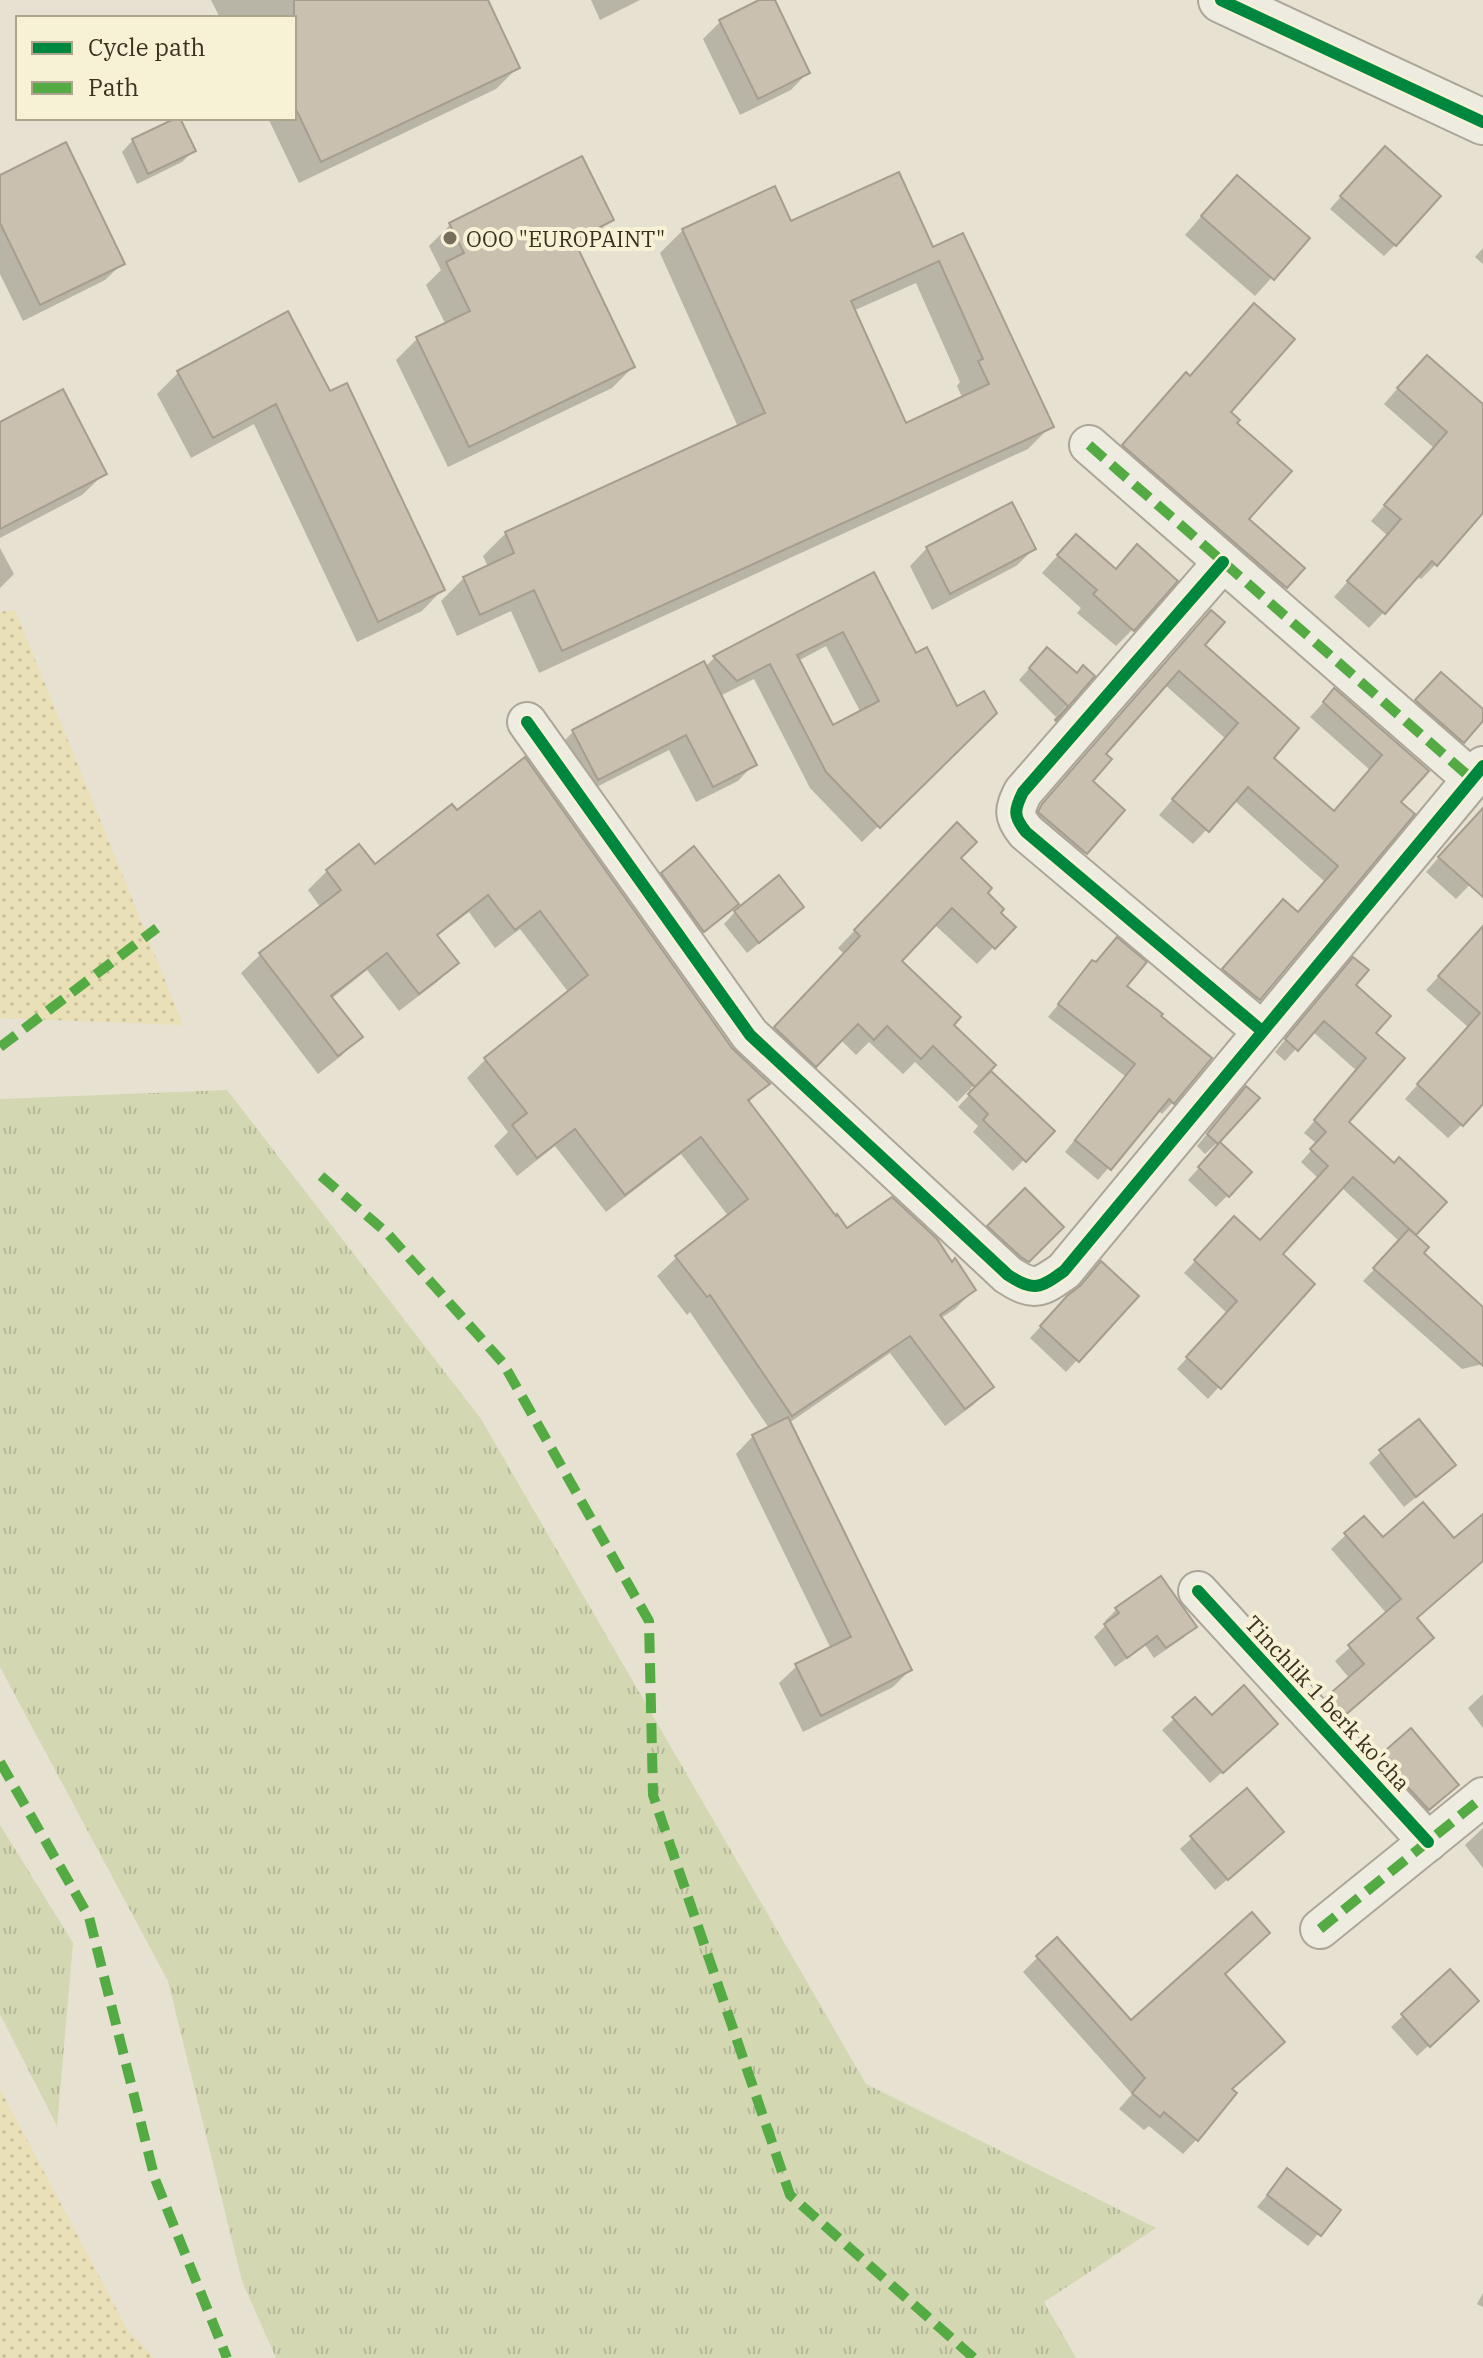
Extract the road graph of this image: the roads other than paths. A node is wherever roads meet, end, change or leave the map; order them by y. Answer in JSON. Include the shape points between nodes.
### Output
{"nodes":[{"id":1,"x":1221,"y":0,"type":"edge"},
{"id":2,"x":1483,"y":122,"type":"edge"},
{"id":3,"x":1089,"y":445,"type":"dead end"},
{"id":4,"x":1223,"y":562,"type":"junction"},
{"id":5,"x":527,"y":722,"type":"dead end"},
{"id":6,"x":1478,"y":772,"type":"edge"},
{"id":7,"x":1262,"y":1031,"type":"junction"},
{"id":8,"x":1198,"y":1591,"type":"dead end"},
{"id":9,"x":1483,"y":1797,"type":"edge"},
{"id":10,"x":1428,"y":1842,"type":"junction"},
{"id":11,"x":1320,"y":1929,"type":"dead end"}],
"edges":[{"from":1,"to":2,"type":"street"},
{"from":3,"to":4,"type":"street"},
{"from":4,"to":6,"type":"street"},
{"from":4,"to":7,"type":"street","via":[[1023,792],[1016,806],[1017,821]]},
{"from":5,"to":7,"type":"street","via":[[750,1035],[1025,1286],[1045,1285],[1064,1271]]},
{"from":6,"to":7,"type":"street"},
{"from":8,"to":10,"type":"street","name":"Tinchlik 1 berk ko'cha"},
{"from":9,"to":10,"type":"street"},
{"from":10,"to":11,"type":"street"}]}
